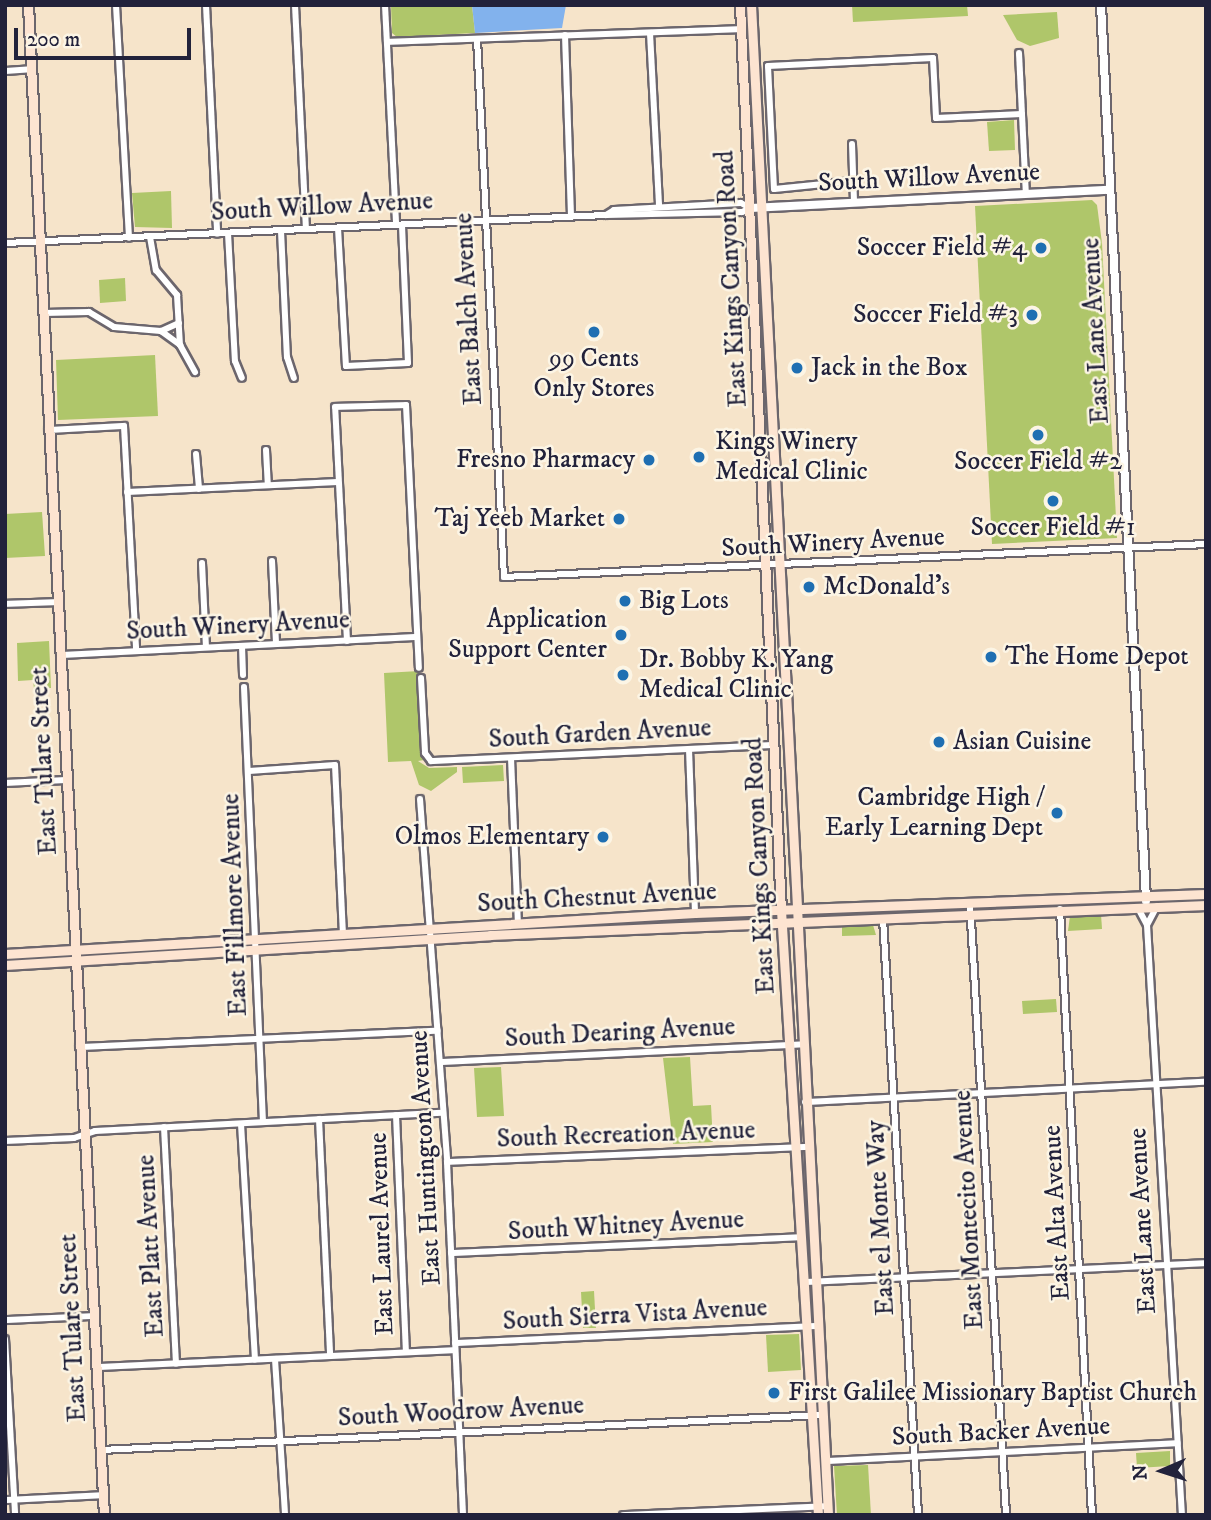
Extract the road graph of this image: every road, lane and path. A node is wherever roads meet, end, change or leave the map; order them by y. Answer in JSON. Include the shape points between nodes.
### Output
{"nodes":[{"id":1,"x":28,"y":5,"type":"edge"},
{"id":2,"x":116,"y":5,"type":"edge"},
{"id":3,"x":206,"y":5,"type":"edge"},
{"id":4,"x":295,"y":5,"type":"edge"},
{"id":5,"x":386,"y":5,"type":"edge"},
{"id":6,"x":740,"y":5,"type":"edge"},
{"id":7,"x":751,"y":5,"type":"edge"},
{"id":8,"x":1101,"y":5,"type":"edge"},
{"id":9,"x":741,"y":29,"type":"junction"},
{"id":10,"x":650,"y":33,"type":"junction"},
{"id":11,"x":565,"y":35,"type":"junction"},
{"id":12,"x":477,"y":39,"type":"junction"},
{"id":13,"x":387,"y":42,"type":"junction"},
{"id":14,"x":1019,"y":53,"type":"dead end"},
{"id":15,"x":32,"y":69,"type":"junction"},
{"id":16,"x":5,"y":71,"type":"edge"},
{"id":17,"x":1022,"y":114,"type":"junction"},
{"id":18,"x":852,"y":144,"type":"dead end"},
{"id":19,"x":853,"y":181,"type":"junction"},
{"id":20,"x":1110,"y":190,"type":"junction"},
{"id":21,"x":1026,"y":194,"type":"junction"},
{"id":22,"x":854,"y":202,"type":"junction"},
{"id":23,"x":659,"y":207,"type":"junction"},
{"id":24,"x":750,"y":208,"type":"junction"},
{"id":25,"x":761,"y":208,"type":"junction"},
{"id":26,"x":606,"y":215,"type":"junction"},
{"id":27,"x":571,"y":217,"type":"junction"},
{"id":28,"x":484,"y":221,"type":"junction"},
{"id":29,"x":399,"y":225,"type":"junction"},
{"id":30,"x":338,"y":228,"type":"junction"},
{"id":31,"x":306,"y":229,"type":"junction"},
{"id":32,"x":281,"y":230,"type":"junction"},
{"id":33,"x":228,"y":233,"type":"junction"},
{"id":34,"x":217,"y":234,"type":"junction"},
{"id":35,"x":150,"y":237,"type":"junction"},
{"id":36,"x":129,"y":238,"type":"junction"},
{"id":37,"x":40,"y":241,"type":"junction"},
{"id":38,"x":5,"y":243,"type":"edge"},
{"id":39,"x":44,"y":313,"type":"junction"},
{"id":40,"x":179,"y":323,"type":"junction"},
{"id":41,"x":161,"y":331,"type":"junction"},
{"id":42,"x":180,"y":345,"type":"junction"},
{"id":43,"x":195,"y":372,"type":"dead end"},
{"id":44,"x":242,"y":378,"type":"dead end"},
{"id":45,"x":294,"y":378,"type":"dead end"},
{"id":46,"x":48,"y":430,"type":"junction"},
{"id":47,"x":266,"y":450,"type":"dead end"},
{"id":48,"x":196,"y":454,"type":"dead end"},
{"id":49,"x":338,"y":482,"type":"junction"},
{"id":50,"x":268,"y":485,"type":"junction"},
{"id":51,"x":199,"y":488,"type":"junction"},
{"id":52,"x":127,"y":492,"type":"junction"},
{"id":53,"x":1206,"y":544,"type":"edge"},
{"id":54,"x":1128,"y":548,"type":"junction"},
{"id":55,"x":272,"y":561,"type":"dead end"},
{"id":56,"x":202,"y":563,"type":"dead end"},
{"id":57,"x":766,"y":565,"type":"junction"},
{"id":58,"x":777,"y":565,"type":"junction"},
{"id":59,"x":504,"y":577,"type":"joint"},
{"id":60,"x":57,"y":602,"type":"junction"},
{"id":61,"x":5,"y":604,"type":"edge"},
{"id":62,"x":417,"y":637,"type":"junction"},
{"id":63,"x":346,"y":641,"type":"junction"},
{"id":64,"x":276,"y":644,"type":"junction"},
{"id":65,"x":242,"y":646,"type":"junction"},
{"id":66,"x":206,"y":647,"type":"junction"},
{"id":67,"x":136,"y":650,"type":"junction"},
{"id":68,"x":60,"y":655,"type":"junction"},
{"id":69,"x":419,"y":668,"type":"dead end"},
{"id":70,"x":243,"y":675,"type":"dead end"},
{"id":71,"x":421,"y":678,"type":"dead end"},
{"id":72,"x":244,"y":687,"type":"dead end"},
{"id":73,"x":775,"y":745,"type":"junction"},
{"id":74,"x":689,"y":749,"type":"junction"},
{"id":75,"x":511,"y":758,"type":"junction"},
{"id":76,"x":249,"y":771,"type":"junction"},
{"id":77,"x":66,"y":780,"type":"junction"},
{"id":78,"x":5,"y":783,"type":"edge"},
{"id":79,"x":420,"y":799,"type":"dead end"},
{"id":80,"x":1206,"y":894,"type":"edge"},
{"id":81,"x":1146,"y":896,"type":"junction"},
{"id":82,"x":970,"y":903,"type":"junction"},
{"id":83,"x":930,"y":904,"type":"junction"},
{"id":84,"x":1206,"y":905,"type":"edge"},
{"id":85,"x":1147,"y":907,"type":"junction"},
{"id":86,"x":794,"y":909,"type":"junction"},
{"id":87,"x":1060,"y":909,"type":"junction"},
{"id":88,"x":782,"y":910,"type":"junction"},
{"id":89,"x":695,"y":913,"type":"junction"},
{"id":90,"x":971,"y":914,"type":"junction"},
{"id":91,"x":607,"y":918,"type":"junction"},
{"id":92,"x":883,"y":918,"type":"junction"},
{"id":93,"x":795,"y":922,"type":"junction"},
{"id":94,"x":517,"y":923,"type":"junction"},
{"id":95,"x":782,"y":923,"type":"junction"},
{"id":96,"x":1147,"y":925,"type":"junction"},
{"id":97,"x":432,"y":928,"type":"junction"},
{"id":98,"x":608,"y":930,"type":"junction"},
{"id":99,"x":343,"y":933,"type":"junction"},
{"id":100,"x":518,"y":934,"type":"junction"},
{"id":101,"x":433,"y":938,"type":"junction"},
{"id":102,"x":254,"y":939,"type":"junction"},
{"id":103,"x":254,"y":950,"type":"junction"},
{"id":104,"x":75,"y":951,"type":"junction"},
{"id":105,"x":5,"y":954,"type":"edge"},
{"id":106,"x":76,"y":962,"type":"junction"},
{"id":107,"x":5,"y":965,"type":"edge"},
{"id":108,"x":438,"y":1031,"type":"junction"},
{"id":109,"x":260,"y":1037,"type":"junction"},
{"id":110,"x":789,"y":1044,"type":"junction"},
{"id":111,"x":802,"y":1044,"type":"junction"},
{"id":112,"x":79,"y":1046,"type":"junction"},
{"id":113,"x":440,"y":1062,"type":"junction"},
{"id":114,"x":1206,"y":1082,"type":"edge"},
{"id":115,"x":1157,"y":1085,"type":"junction"},
{"id":116,"x":1070,"y":1087,"type":"junction"},
{"id":117,"x":983,"y":1091,"type":"junction"},
{"id":118,"x":894,"y":1097,"type":"junction"},
{"id":119,"x":805,"y":1102,"type":"junction"},
{"id":120,"x":442,"y":1113,"type":"junction"},
{"id":121,"x":396,"y":1115,"type":"junction"},
{"id":122,"x":319,"y":1119,"type":"junction"},
{"id":123,"x":263,"y":1122,"type":"junction"},
{"id":124,"x":241,"y":1124,"type":"junction"},
{"id":125,"x":164,"y":1127,"type":"junction"},
{"id":126,"x":83,"y":1135,"type":"junction"},
{"id":127,"x":5,"y":1141,"type":"edge"},
{"id":128,"x":796,"y":1147,"type":"junction"},
{"id":129,"x":807,"y":1147,"type":"junction"},
{"id":130,"x":447,"y":1161,"type":"junction"},
{"id":131,"x":802,"y":1237,"type":"junction"},
{"id":132,"x":451,"y":1253,"type":"junction"},
{"id":133,"x":1206,"y":1263,"type":"edge"},
{"id":134,"x":1166,"y":1265,"type":"junction"},
{"id":135,"x":1080,"y":1266,"type":"junction"},
{"id":136,"x":990,"y":1272,"type":"junction"},
{"id":137,"x":903,"y":1277,"type":"junction"},
{"id":138,"x":804,"y":1282,"type":"junction"},
{"id":139,"x":815,"y":1282,"type":"junction"},
{"id":140,"x":93,"y":1316,"type":"junction"},
{"id":141,"x":5,"y":1320,"type":"edge"},
{"id":142,"x":818,"y":1326,"type":"junction"},
{"id":143,"x":807,"y":1327,"type":"junction"},
{"id":144,"x":5,"y":1339,"type":"edge"},
{"id":145,"x":455,"y":1346,"type":"junction"},
{"id":146,"x":406,"y":1352,"type":"junction"},
{"id":147,"x":330,"y":1356,"type":"junction"},
{"id":148,"x":275,"y":1359,"type":"junction"},
{"id":149,"x":255,"y":1360,"type":"junction"},
{"id":150,"x":176,"y":1364,"type":"junction"},
{"id":151,"x":97,"y":1367,"type":"junction"},
{"id":152,"x":812,"y":1415,"type":"junction"},
{"id":153,"x":823,"y":1415,"type":"junction"},
{"id":154,"x":460,"y":1432,"type":"junction"},
{"id":155,"x":281,"y":1440,"type":"junction"},
{"id":156,"x":1178,"y":1443,"type":"junction"},
{"id":157,"x":1088,"y":1447,"type":"junction"},
{"id":158,"x":101,"y":1450,"type":"junction"},
{"id":159,"x":1002,"y":1451,"type":"junction"},
{"id":160,"x":914,"y":1454,"type":"junction"},
{"id":161,"x":826,"y":1461,"type":"junction"},
{"id":162,"x":103,"y":1495,"type":"junction"},
{"id":163,"x":5,"y":1500,"type":"edge"},
{"id":164,"x":15,"y":1500,"type":"junction"},
{"id":165,"x":818,"y":1511,"type":"edge"},
{"id":166,"x":828,"y":1511,"type":"edge"},
{"id":167,"x":645,"y":1514,"type":"edge"},
{"id":168,"x":15,"y":1515,"type":"edge"},
{"id":169,"x":104,"y":1515,"type":"edge"},
{"id":170,"x":285,"y":1515,"type":"edge"},
{"id":171,"x":463,"y":1515,"type":"edge"},
{"id":172,"x":623,"y":1515,"type":"edge"},
{"id":173,"x":918,"y":1515,"type":"edge"},
{"id":174,"x":1006,"y":1515,"type":"edge"},
{"id":175,"x":1092,"y":1515,"type":"edge"},
{"id":176,"x":1182,"y":1515,"type":"edge"}],
"edges":[{"from":1,"to":15,"type":"main road","name":"East Tulare Street"},
{"from":2,"to":36,"type":"street"},
{"from":3,"to":34,"type":"street"},
{"from":4,"to":31,"type":"street"},
{"from":5,"to":13,"type":"street"},
{"from":6,"to":9,"type":"main road","name":"East Kings Canyon Road"},
{"from":7,"to":25,"type":"main road","name":"East Kings Canyon Road"},
{"from":8,"to":20,"type":"street","name":"East Lane Avenue"},
{"from":9,"to":10,"type":"street"},
{"from":9,"to":24,"type":"main road","name":"East Kings Canyon Road"},
{"from":10,"to":11,"type":"street"},
{"from":10,"to":23,"type":"street"},
{"from":11,"to":12,"type":"street"},
{"from":11,"to":27,"type":"street"},
{"from":12,"to":13,"type":"street"},
{"from":12,"to":28,"type":"street","name":"East Balch Avenue"},
{"from":13,"to":29,"type":"street"},
{"from":14,"to":17,"type":"street"},
{"from":15,"to":16,"type":"street"},
{"from":15,"to":37,"type":"main road","name":"East Tulare Street"},
{"from":17,"to":19,"type":"street","via":[[936,118],[933,58],[768,66],[774,189]]},
{"from":17,"to":21,"type":"street"},
{"from":18,"to":19,"type":"street"},
{"from":19,"to":22,"type":"street"},
{"from":20,"to":21,"type":"street","name":"South Willow Avenue"},
{"from":20,"to":54,"type":"street","name":"East Lane Avenue"},
{"from":21,"to":22,"type":"street","name":"South Willow Avenue"},
{"from":22,"to":25,"type":"street","name":"South Willow Avenue"},
{"from":23,"to":24,"type":"street","name":"South Willow Avenue","via":[[741,203]]},
{"from":23,"to":26,"type":"street","name":"South Willow Avenue","via":[[614,210]]},
{"from":24,"to":25,"type":"street","name":"South Willow Avenue"},
{"from":24,"to":26,"type":"street","name":"South Willow Avenue","via":[[743,212]]},
{"from":24,"to":57,"type":"main road","name":"East Kings Canyon Road"},
{"from":25,"to":58,"type":"main road","name":"East Kings Canyon Road"},
{"from":26,"to":27,"type":"street","name":"South Willow Avenue"},
{"from":27,"to":28,"type":"street","name":"South Willow Avenue"},
{"from":28,"to":29,"type":"street","name":"South Willow Avenue"},
{"from":28,"to":59,"type":"street","name":"East Balch Avenue"},
{"from":29,"to":30,"type":"street","name":"South Willow Avenue"},
{"from":29,"to":30,"type":"street","via":[[408,363],[372,368],[346,366]]},
{"from":30,"to":31,"type":"street","name":"South Willow Avenue"},
{"from":31,"to":32,"type":"street","name":"South Willow Avenue"},
{"from":32,"to":33,"type":"street","name":"South Willow Avenue"},
{"from":32,"to":45,"type":"street","via":[[287,357]]},
{"from":33,"to":34,"type":"street","name":"South Willow Avenue"},
{"from":33,"to":44,"type":"street","via":[[235,361]]},
{"from":34,"to":35,"type":"street","name":"South Willow Avenue"},
{"from":35,"to":36,"type":"street","name":"South Willow Avenue"},
{"from":35,"to":40,"type":"street","via":[[156,270],[177,295]]},
{"from":36,"to":37,"type":"street","name":"South Willow Avenue"},
{"from":37,"to":38,"type":"street","name":"South Willow Avenue"},
{"from":37,"to":39,"type":"main road","name":"East Tulare Street"},
{"from":39,"to":41,"type":"street","via":[[89,312],[114,327]]},
{"from":39,"to":46,"type":"main road","name":"East Tulare Street"},
{"from":40,"to":41,"type":"street"},
{"from":40,"to":42,"type":"street"},
{"from":41,"to":42,"type":"street"},
{"from":42,"to":43,"type":"street"},
{"from":46,"to":52,"type":"street","via":[[124,426]]},
{"from":46,"to":60,"type":"main road","name":"East Tulare Street"},
{"from":47,"to":50,"type":"street"},
{"from":48,"to":51,"type":"street"},
{"from":49,"to":50,"type":"street"},
{"from":49,"to":62,"type":"street","via":[[335,407],[406,405]]},
{"from":49,"to":63,"type":"street"},
{"from":50,"to":51,"type":"street"},
{"from":51,"to":52,"type":"street"},
{"from":52,"to":67,"type":"street"},
{"from":53,"to":54,"type":"street","name":"South Winery Avenue"},
{"from":54,"to":58,"type":"street","name":"South Winery Avenue"},
{"from":54,"to":81,"type":"street","name":"East Lane Avenue"},
{"from":55,"to":64,"type":"street"},
{"from":56,"to":66,"type":"street"},
{"from":57,"to":58,"type":"street","name":"South Winery Avenue"},
{"from":57,"to":59,"type":"street","name":"South Winery Avenue"},
{"from":57,"to":73,"type":"main road","name":"East Kings Canyon Road"},
{"from":58,"to":86,"type":"main road","name":"East Kings Canyon Road"},
{"from":60,"to":61,"type":"street"},
{"from":60,"to":68,"type":"main road","name":"East Tulare Street"},
{"from":62,"to":63,"type":"street","name":"South Winery Avenue"},
{"from":62,"to":69,"type":"street"},
{"from":63,"to":64,"type":"street","name":"South Winery Avenue"},
{"from":64,"to":65,"type":"street","name":"South Winery Avenue"},
{"from":65,"to":66,"type":"street","name":"South Winery Avenue"},
{"from":65,"to":70,"type":"street"},
{"from":66,"to":67,"type":"street","name":"South Winery Avenue"},
{"from":67,"to":68,"type":"street","name":"South Winery Avenue"},
{"from":68,"to":77,"type":"main road","name":"East Tulare Street"},
{"from":71,"to":75,"type":"street","name":"South Garden Avenue","via":[[427,759]]},
{"from":72,"to":76,"type":"street","name":"East Fillmore Avenue"},
{"from":73,"to":74,"type":"street","name":"South Garden Avenue"},
{"from":73,"to":88,"type":"main road","name":"East Kings Canyon Road"},
{"from":74,"to":75,"type":"street","name":"South Garden Avenue"},
{"from":74,"to":89,"type":"street"},
{"from":75,"to":94,"type":"street"},
{"from":76,"to":99,"type":"street","via":[[335,765]]},
{"from":76,"to":102,"type":"street","name":"East Fillmore Avenue"},
{"from":77,"to":78,"type":"street"},
{"from":77,"to":104,"type":"main road","name":"East Tulare Street"},
{"from":79,"to":97,"type":"street","name":"East Huntington Avenue","via":[[424,881]]},
{"from":80,"to":81,"type":"main road","name":"South Chestnut Avenue"},
{"from":81,"to":82,"type":"main road","name":"South Chestnut Avenue"},
{"from":81,"to":85,"type":"street","name":"East Lane Avenue"},
{"from":82,"to":83,"type":"main road","name":"South Chestnut Avenue"},
{"from":82,"to":90,"type":"street","name":"East Montecito Avenue"},
{"from":83,"to":86,"type":"main road","name":"South Chestnut Avenue"},
{"from":83,"to":92,"type":"main road","via":[[923,910]]},
{"from":84,"to":85,"type":"main road","name":"South Chestnut Avenue"},
{"from":85,"to":87,"type":"main road","name":"South Chestnut Avenue"},
{"from":85,"to":96,"type":"street","name":"East Lane Avenue"},
{"from":85,"to":96,"type":"street"},
{"from":86,"to":88,"type":"main road","name":"South Chestnut Avenue"},
{"from":86,"to":93,"type":"main road","name":"East Kings Canyon Road"},
{"from":87,"to":90,"type":"main road","name":"South Chestnut Avenue"},
{"from":87,"to":116,"type":"street","name":"East Alta Avenue"},
{"from":88,"to":89,"type":"main road","name":"South Chestnut Avenue"},
{"from":88,"to":95,"type":"main road","name":"East Kings Canyon Road"},
{"from":89,"to":91,"type":"main road","name":"South Chestnut Avenue"},
{"from":90,"to":92,"type":"main road","name":"South Chestnut Avenue"},
{"from":90,"to":117,"type":"street","name":"East Montecito Avenue"},
{"from":91,"to":94,"type":"main road","name":"South Chestnut Avenue"},
{"from":91,"to":98,"type":"main road"},
{"from":92,"to":93,"type":"main road","name":"South Chestnut Avenue"},
{"from":92,"to":118,"type":"street","name":"East el Monte Way"},
{"from":93,"to":95,"type":"main road","name":"South Chestnut Avenue"},
{"from":93,"to":111,"type":"main road","name":"East Kings Canyon Road"},
{"from":94,"to":97,"type":"main road","name":"South Chestnut Avenue"},
{"from":94,"to":100,"type":"street"},
{"from":95,"to":98,"type":"main road","name":"South Chestnut Avenue"},
{"from":95,"to":110,"type":"main road","name":"East Kings Canyon Road"},
{"from":96,"to":115,"type":"street","name":"East Lane Avenue"},
{"from":97,"to":99,"type":"main road","name":"South Chestnut Avenue"},
{"from":97,"to":101,"type":"street","name":"East Huntington Avenue"},
{"from":98,"to":100,"type":"main road","name":"South Chestnut Avenue"},
{"from":99,"to":102,"type":"main road","name":"South Chestnut Avenue"},
{"from":100,"to":101,"type":"main road","name":"South Chestnut Avenue"},
{"from":101,"to":103,"type":"main road","name":"South Chestnut Avenue"},
{"from":101,"to":108,"type":"street","name":"East Huntington Avenue"},
{"from":102,"to":103,"type":"street","name":"East Fillmore Avenue"},
{"from":102,"to":104,"type":"main road","name":"South Chestnut Avenue"},
{"from":103,"to":106,"type":"main road","name":"South Chestnut Avenue"},
{"from":103,"to":109,"type":"street","name":"East Fillmore Avenue"},
{"from":104,"to":105,"type":"main road","name":"South Chestnut Avenue"},
{"from":104,"to":106,"type":"main road","name":"East Tulare Street"},
{"from":106,"to":107,"type":"main road","name":"South Chestnut Avenue"},
{"from":106,"to":112,"type":"main road","name":"East Tulare Street"},
{"from":108,"to":109,"type":"street"},
{"from":108,"to":113,"type":"street","name":"East Huntington Avenue"},
{"from":109,"to":112,"type":"street"},
{"from":109,"to":123,"type":"street","name":"East Fillmore Avenue"},
{"from":110,"to":111,"type":"street","name":"South Dearing Avenue"},
{"from":110,"to":113,"type":"street","name":"South Dearing Avenue"},
{"from":110,"to":128,"type":"main road","name":"East Kings Canyon Road"},
{"from":111,"to":119,"type":"main road","name":"East Kings Canyon Road"},
{"from":112,"to":126,"type":"main road","name":"East Tulare Street"},
{"from":113,"to":120,"type":"street","name":"East Huntington Avenue"},
{"from":114,"to":115,"type":"street"},
{"from":115,"to":116,"type":"street"},
{"from":115,"to":134,"type":"street","name":"East Lane Avenue"},
{"from":116,"to":117,"type":"street"},
{"from":116,"to":135,"type":"street","name":"East Alta Avenue"},
{"from":117,"to":118,"type":"street"},
{"from":117,"to":136,"type":"street","name":"East Montecito Avenue"},
{"from":118,"to":119,"type":"street"},
{"from":118,"to":137,"type":"street","name":"East el Monte Way"},
{"from":119,"to":129,"type":"main road","name":"East Kings Canyon Road"},
{"from":120,"to":121,"type":"street"},
{"from":120,"to":130,"type":"street","name":"East Huntington Avenue"},
{"from":121,"to":122,"type":"street"},
{"from":121,"to":146,"type":"street","name":"East Laurel Avenue"},
{"from":122,"to":123,"type":"street"},
{"from":122,"to":147,"type":"street"},
{"from":123,"to":124,"type":"street"},
{"from":124,"to":125,"type":"street"},
{"from":124,"to":149,"type":"street"},
{"from":125,"to":126,"type":"street"},
{"from":125,"to":150,"type":"street","name":"East Platt Avenue"},
{"from":126,"to":127,"type":"street"},
{"from":126,"to":140,"type":"main road","name":"East Tulare Street"},
{"from":128,"to":129,"type":"street","name":"South Recreation Avenue"},
{"from":128,"to":130,"type":"street","name":"South Recreation Avenue"},
{"from":128,"to":131,"type":"main road","name":"East Kings Canyon Road"},
{"from":129,"to":139,"type":"main road","name":"East Kings Canyon Road"},
{"from":130,"to":132,"type":"street","name":"East Huntington Avenue"},
{"from":131,"to":132,"type":"street","name":"South Whitney Avenue"},
{"from":131,"to":138,"type":"main road","name":"East Kings Canyon Road"},
{"from":132,"to":145,"type":"street","name":"East Huntington Avenue"},
{"from":133,"to":134,"type":"street","name":"South Sierra Vista Avenue"},
{"from":134,"to":135,"type":"street","name":"South Sierra Vista Avenue"},
{"from":134,"to":156,"type":"street","name":"East Lane Avenue"},
{"from":135,"to":136,"type":"street","name":"South Sierra Vista Avenue"},
{"from":135,"to":157,"type":"street","name":"East Alta Avenue"},
{"from":136,"to":137,"type":"street","name":"South Sierra Vista Avenue"},
{"from":136,"to":159,"type":"street","name":"East Montecito Avenue"},
{"from":137,"to":139,"type":"street","name":"South Sierra Vista Avenue"},
{"from":137,"to":160,"type":"street","name":"East el Monte Way"},
{"from":138,"to":139,"type":"street","name":"South Sierra Vista Avenue"},
{"from":138,"to":143,"type":"main road","name":"East Kings Canyon Road"},
{"from":139,"to":142,"type":"main road","name":"East Kings Canyon Road"},
{"from":140,"to":141,"type":"street"},
{"from":140,"to":151,"type":"main road","name":"East Tulare Street"},
{"from":142,"to":143,"type":"street","name":"South Sierra Vista Avenue"},
{"from":142,"to":153,"type":"main road","name":"East Kings Canyon Road"},
{"from":143,"to":145,"type":"street","name":"South Sierra Vista Avenue"},
{"from":143,"to":152,"type":"main road","name":"East Kings Canyon Road"},
{"from":144,"to":164,"type":"street"},
{"from":145,"to":146,"type":"street","name":"South Sierra Vista Avenue"},
{"from":145,"to":154,"type":"street","name":"East Huntington Avenue"},
{"from":146,"to":147,"type":"street","name":"South Sierra Vista Avenue"},
{"from":147,"to":148,"type":"street","name":"South Sierra Vista Avenue"},
{"from":148,"to":149,"type":"street","name":"South Sierra Vista Avenue"},
{"from":148,"to":155,"type":"street"},
{"from":149,"to":150,"type":"street","name":"South Sierra Vista Avenue"},
{"from":150,"to":151,"type":"street","name":"South Sierra Vista Avenue"},
{"from":151,"to":158,"type":"main road","name":"East Tulare Street"},
{"from":152,"to":153,"type":"street","name":"South Woodrow Avenue"},
{"from":152,"to":154,"type":"street","name":"South Woodrow Avenue"},
{"from":152,"to":165,"type":"main road","name":"East Kings Canyon Road"},
{"from":153,"to":161,"type":"main road","name":"East Kings Canyon Road"},
{"from":154,"to":155,"type":"street","name":"South Woodrow Avenue"},
{"from":154,"to":171,"type":"street","name":"East Huntington Avenue"},
{"from":155,"to":158,"type":"street","name":"South Woodrow Avenue"},
{"from":155,"to":170,"type":"street"},
{"from":156,"to":157,"type":"street","name":"South Backer Avenue"},
{"from":156,"to":176,"type":"street","name":"East Lane Avenue"},
{"from":157,"to":159,"type":"street","name":"South Backer Avenue"},
{"from":157,"to":175,"type":"street","name":"East Alta Avenue"},
{"from":158,"to":162,"type":"main road","name":"East Tulare Street"},
{"from":159,"to":160,"type":"street","name":"South Backer Avenue"},
{"from":159,"to":174,"type":"street","name":"East Montecito Avenue"},
{"from":160,"to":161,"type":"street","name":"South Backer Avenue"},
{"from":160,"to":173,"type":"street","name":"East el Monte Way"},
{"from":161,"to":166,"type":"main road","name":"East Kings Canyon Road"},
{"from":162,"to":164,"type":"street"},
{"from":162,"to":169,"type":"main road","name":"East Tulare Street"},
{"from":163,"to":164,"type":"street"},
{"from":164,"to":168,"type":"street"},
{"from":165,"to":166,"type":"street"},
{"from":165,"to":167,"type":"street"},
{"from":167,"to":172,"type":"street"}]}
